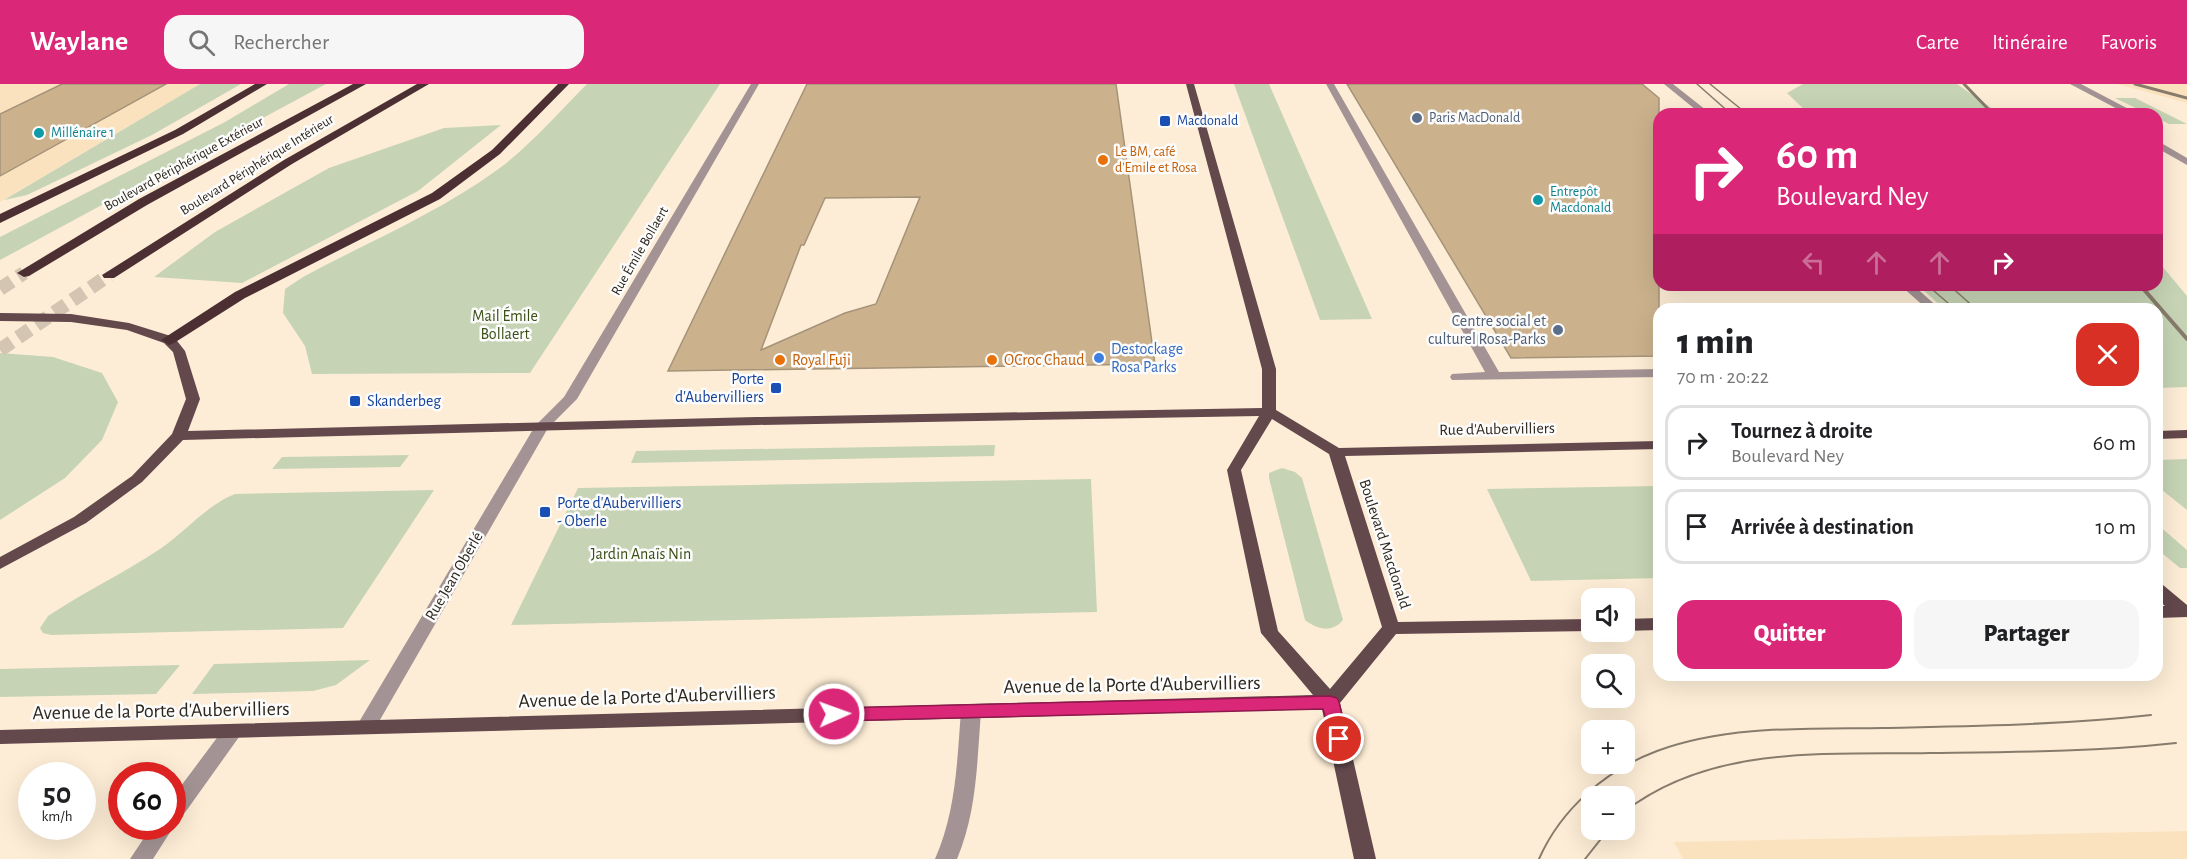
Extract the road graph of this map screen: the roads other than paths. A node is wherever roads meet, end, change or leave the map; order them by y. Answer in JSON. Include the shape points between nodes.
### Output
{"nodes":[{"id":1,"x":262,"y":84,"type":"edge"},
{"id":2,"x":361,"y":84,"type":"edge"},
{"id":3,"x":424,"y":84,"type":"edge"},
{"id":4,"x":564,"y":84,"type":"edge"},
{"id":5,"x":755,"y":84,"type":"edge"},
{"id":6,"x":1190,"y":84,"type":"edge"},
{"id":7,"x":1330,"y":84,"type":"edge"},
{"id":8,"x":1668,"y":84,"type":"edge"},
{"id":9,"x":2074,"y":84,"type":"edge"},
{"id":10,"x":1699,"y":108,"type":"edge"},
{"id":11,"x":2122,"y":108,"type":"edge"},
{"id":12,"x":2163,"y":148,"type":"edge"},
{"id":13,"x":2187,"y":162,"type":"edge"},
{"id":14,"x":0,"y":219,"type":"edge"},
{"id":15,"x":24,"y":273,"type":"tunnel mouth"},
{"id":16,"x":109,"y":275,"type":"tunnel mouth"},
{"id":17,"x":1913,"y":291,"type":"edge"},
{"id":18,"x":1927,"y":303,"type":"edge"},
{"id":19,"x":4,"y":316,"type":"edge"},
{"id":20,"x":169,"y":340,"type":"junction"},
{"id":21,"x":1653,"y":374,"type":"edge"},
{"id":22,"x":1494,"y":376,"type":"junction"},
{"id":23,"x":1457,"y":377,"type":"dead end"},
{"id":24,"x":1269,"y":412,"type":"junction"},
{"id":25,"x":542,"y":426,"type":"junction"},
{"id":26,"x":2187,"y":434,"type":"edge"},
{"id":27,"x":2163,"y":435,"type":"edge"},
{"id":28,"x":179,"y":436,"type":"junction"},
{"id":29,"x":1653,"y":445,"type":"edge"},
{"id":30,"x":1336,"y":452,"type":"junction"},
{"id":31,"x":0,"y":564,"type":"edge"},
{"id":32,"x":2163,"y":594,"type":"edge"},
{"id":33,"x":2185,"y":611,"type":"edge"},
{"id":34,"x":2163,"y":612,"type":"edge"},
{"id":35,"x":1653,"y":624,"type":"edge"},
{"id":36,"x":1581,"y":625,"type":"edge"},
{"id":37,"x":1635,"y":625,"type":"edge"},
{"id":38,"x":1391,"y":628,"type":"junction"},
{"id":39,"x":1330,"y":702,"type":"junction"},
{"id":40,"x":971,"y":711,"type":"junction"},
{"id":41,"x":366,"y":727,"type":"junction"},
{"id":42,"x":232,"y":732,"type":"junction"},
{"id":43,"x":0,"y":737,"type":"edge"},
{"id":44,"x":186,"y":796,"type":"edge"},
{"id":45,"x":154,"y":840,"type":"edge"},
{"id":46,"x":141,"y":859,"type":"edge"},
{"id":47,"x":946,"y":859,"type":"edge"},
{"id":48,"x":1365,"y":859,"type":"edge"}],
"edges":[{"from":1,"to":14,"type":"highway","via":[[179,132]]},
{"from":2,"to":15,"type":"highway","name":"Boulevard Périphérique Extérieur","via":[[143,202]]},
{"from":3,"to":16,"type":"highway","name":"Boulevard Périphérique Intérieur","via":[[288,162]]},
{"from":4,"to":20,"type":"highway","via":[[496,152],[436,196],[240,295]]},
{"from":5,"to":25,"type":"street","name":"Rue Émile Bollaert","via":[[570,399]]},
{"from":6,"to":24,"type":"main road","via":[[1266,357]]},
{"from":7,"to":22,"type":"street"},
{"from":8,"to":10,"type":"street"},
{"from":9,"to":11,"type":"street"},
{"from":12,"to":13,"type":"street"},
{"from":17,"to":18,"type":"street"},
{"from":19,"to":20,"type":"main road","via":[[71,318],[129,327]]},
{"from":20,"to":28,"type":"main road","via":[[179,351],[193,399]]},
{"from":21,"to":22,"type":"street"},
{"from":22,"to":23,"type":"street"},
{"from":24,"to":25,"type":"main road"},
{"from":24,"to":30,"type":"main road"},
{"from":24,"to":39,"type":"main road","via":[[1234,470],[1270,633]]},
{"from":25,"to":28,"type":"main road"},
{"from":25,"to":41,"type":"street","name":"Rue Jean Oberlé"},
{"from":26,"to":27,"type":"main road"},
{"from":28,"to":31,"type":"main road","via":[[137,478],[80,520]]},
{"from":29,"to":30,"type":"main road","name":"Rue d'Aubervilliers"},
{"from":30,"to":38,"type":"main road","name":"Boulevard Macdonald"},
{"from":32,"to":33,"type":"main road"},
{"from":33,"to":34,"type":"main road"},
{"from":35,"to":37,"type":"main road"},
{"from":36,"to":38,"type":"main road"},
{"from":38,"to":39,"type":"main road","name":"Boulevard Macdonald"},
{"from":39,"to":40,"type":"main road","name":"Avenue de la Porte d'Aubervilliers"},
{"from":39,"to":48,"type":"main road"},
{"from":40,"to":41,"type":"main road","name":"Avenue de la Porte d'Aubervilliers"},
{"from":40,"to":47,"type":"street","via":[[961,804],[954,843]]},
{"from":41,"to":42,"type":"main road","name":"Avenue de la Porte d'Aubervilliers"},
{"from":42,"to":43,"type":"main road","name":"Avenue de la Porte d'Aubervilliers"},
{"from":42,"to":44,"type":"street"},
{"from":45,"to":46,"type":"street"}]}
